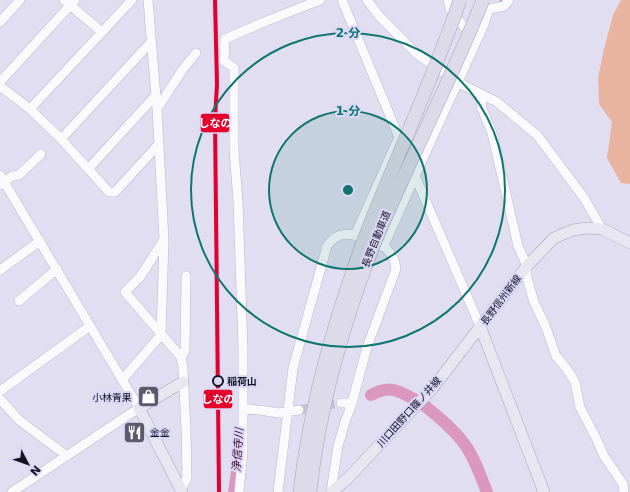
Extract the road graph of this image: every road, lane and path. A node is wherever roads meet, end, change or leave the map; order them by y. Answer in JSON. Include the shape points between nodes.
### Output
{"nodes":[{"id":1,"x":20,"y":0,"type":"edge"},
{"id":2,"x":132,"y":0,"type":"edge"},
{"id":3,"x":148,"y":0,"type":"edge"},
{"id":4,"x":320,"y":0,"type":"edge"},
{"id":5,"x":342,"y":0,"type":"edge"},
{"id":6,"x":367,"y":0,"type":"edge"},
{"id":7,"x":448,"y":0,"type":"edge"},
{"id":8,"x":460,"y":0,"type":"edge"},
{"id":9,"x":509,"y":0,"type":"edge"},
{"id":10,"x":69,"y":2,"type":"edge"},
{"id":11,"x":484,"y":3,"type":"edge"},
{"id":12,"x":4,"y":12,"type":"edge"},
{"id":13,"x":0,"y":22,"type":"edge"},
{"id":14,"x":102,"y":32,"type":"junction"},
{"id":15,"x":151,"y":42,"type":"junction"},
{"id":16,"x":476,"y":42,"type":"junction"},
{"id":17,"x":196,"y":53,"type":"dead end"},
{"id":18,"x":0,"y":82,"type":"edge"},
{"id":19,"x":457,"y":82,"type":"junction"},
{"id":20,"x":0,"y":86,"type":"edge"},
{"id":21,"x":156,"y":95,"type":"junction"},
{"id":22,"x":481,"y":95,"type":"junction"},
{"id":23,"x":157,"y":108,"type":"junction"},
{"id":24,"x":30,"y":109,"type":"junction"},
{"id":25,"x":399,"y":137,"type":"junction"},
{"id":26,"x":61,"y":139,"type":"junction"},
{"id":27,"x":159,"y":144,"type":"junction"},
{"id":28,"x":41,"y":154,"type":"dead end"},
{"id":29,"x":89,"y":168,"type":"junction"},
{"id":30,"x":415,"y":176,"type":"junction"},
{"id":31,"x":1,"y":181,"type":"edge"},
{"id":32,"x":602,"y":229,"type":"junction"},
{"id":33,"x":164,"y":240,"type":"junction"},
{"id":34,"x":40,"y":241,"type":"junction"},
{"id":35,"x":368,"y":244,"type":"junction"},
{"id":36,"x":630,"y":244,"type":"edge"},
{"id":37,"x":527,"y":266,"type":"junction"},
{"id":38,"x":56,"y":269,"type":"junction"},
{"id":39,"x":0,"y":270,"type":"edge"},
{"id":40,"x":186,"y":276,"type":"dead end"},
{"id":41,"x":19,"y":301,"type":"dead end"},
{"id":42,"x":90,"y":326,"type":"junction"},
{"id":43,"x":480,"y":326,"type":"junction"},
{"id":44,"x":161,"y":335,"type":"junction"},
{"id":45,"x":181,"y":357,"type":"junction"},
{"id":46,"x":122,"y":380,"type":"junction"},
{"id":47,"x":184,"y":382,"type":"junction"},
{"id":48,"x":0,"y":391,"type":"edge"},
{"id":49,"x":0,"y":399,"type":"edge"},
{"id":50,"x":341,"y":403,"type":"tunnel mouth"},
{"id":51,"x":352,"y":403,"type":"junction"},
{"id":52,"x":139,"y":408,"type":"junction"},
{"id":53,"x":243,"y":409,"type":"junction"},
{"id":54,"x":299,"y":410,"type":"tunnel mouth"},
{"id":55,"x":288,"y":412,"type":"junction"},
{"id":56,"x":67,"y":456,"type":"junction"},
{"id":57,"x":305,"y":489,"type":"edge"},
{"id":58,"x":182,"y":491,"type":"edge"},
{"id":59,"x":12,"y":492,"type":"edge"},
{"id":60,"x":239,"y":492,"type":"edge"},
{"id":61,"x":278,"y":492,"type":"edge"},
{"id":62,"x":331,"y":492,"type":"edge"},
{"id":63,"x":544,"y":492,"type":"edge"},
{"id":64,"x":624,"y":492,"type":"edge"}],
"edges":[{"from":1,"to":12,"type":"street"},
{"from":2,"to":14,"type":"street"},
{"from":3,"to":15,"type":"street"},
{"from":4,"to":53,"type":"street","via":[[225,39],[224,61],[234,68],[234,150],[242,287]]},
{"from":5,"to":25,"type":"street"},
{"from":6,"to":19,"type":"street","via":[[416,53]]},
{"from":7,"to":16,"type":"street","via":[[450,9]]},
{"from":8,"to":35,"type":"highway","name":"長野自動車道","bridge":true,"via":[[433,73],[382,193]]},
{"from":9,"to":11,"type":"street","via":[[504,6]]},
{"from":10,"to":14,"type":"street"},
{"from":10,"to":18,"type":"street"},
{"from":11,"to":16,"type":"street"},
{"from":11,"to":35,"type":"highway","name":"長野自動車道","bridge":true,"via":[[407,169]]},
{"from":12,"to":13,"type":"street"},
{"from":14,"to":24,"type":"street"},
{"from":15,"to":21,"type":"street"},
{"from":15,"to":26,"type":"street"},
{"from":16,"to":19,"type":"street"},
{"from":17,"to":23,"type":"street"},
{"from":19,"to":22,"type":"street"},
{"from":19,"to":30,"type":"street"},
{"from":20,"to":24,"type":"street"},
{"from":21,"to":23,"type":"street"},
{"from":21,"to":29,"type":"street"},
{"from":22,"to":32,"type":"street","via":[[497,102],[537,135],[584,198]]},
{"from":22,"to":37,"type":"street","via":[[482,109],[492,133],[518,246]]},
{"from":23,"to":27,"type":"street"},
{"from":24,"to":26,"type":"street"},
{"from":25,"to":30,"type":"street"},
{"from":25,"to":35,"type":"street"},
{"from":26,"to":29,"type":"street"},
{"from":27,"to":29,"type":"street","via":[[115,192],[109,192]]},
{"from":27,"to":33,"type":"street"},
{"from":28,"to":31,"type":"street","via":[[19,175]]},
{"from":30,"to":35,"type":"street"},
{"from":30,"to":43,"type":"street"},
{"from":31,"to":34,"type":"street"},
{"from":32,"to":36,"type":"main road","name":"長野信州新線"},
{"from":32,"to":37,"type":"main road","name":"長野信州新線","via":[[587,228],[564,233],[554,238]]},
{"from":33,"to":44,"type":"street"},
{"from":33,"to":44,"type":"street","via":[[140,277],[125,292]]},
{"from":34,"to":38,"type":"street"},
{"from":34,"to":39,"type":"street"},
{"from":35,"to":51,"type":"street","via":[[393,257],[396,269],[367,347]]},
{"from":35,"to":55,"type":"street","via":[[339,236],[327,246],[293,368]]},
{"from":35,"to":57,"type":"highway","name":"長野自動車道","via":[[336,358]]},
{"from":37,"to":43,"type":"main road","name":"長野信州新線"},
{"from":37,"to":64,"type":"street","via":[[528,284],[556,356],[575,382],[580,407],[604,456],[623,484]]},
{"from":38,"to":41,"type":"street"},
{"from":38,"to":42,"type":"street"},
{"from":40,"to":45,"type":"street","via":[[185,351]]},
{"from":42,"to":46,"type":"street"},
{"from":42,"to":48,"type":"street"},
{"from":43,"to":62,"type":"main road","name":"川口田野口篠ノ井線","via":[[432,389],[348,478]]},
{"from":43,"to":63,"type":"main road","name":"長野信州新線"},
{"from":44,"to":45,"type":"street"},
{"from":44,"to":46,"type":"street"},
{"from":45,"to":47,"type":"street"},
{"from":46,"to":52,"type":"street"},
{"from":47,"to":52,"type":"main road"},
{"from":47,"to":58,"type":"street","via":[[187,478]]},
{"from":49,"to":56,"type":"street","via":[[19,420]]},
{"from":50,"to":51,"type":"street"},
{"from":51,"to":62,"type":"street","via":[[338,446]]},
{"from":52,"to":56,"type":"street"},
{"from":52,"to":58,"type":"main road"},
{"from":53,"to":55,"type":"street"},
{"from":53,"to":60,"type":"street","via":[[243,451]]},
{"from":54,"to":55,"type":"street"},
{"from":55,"to":61,"type":"street"},
{"from":56,"to":59,"type":"street"}]}
